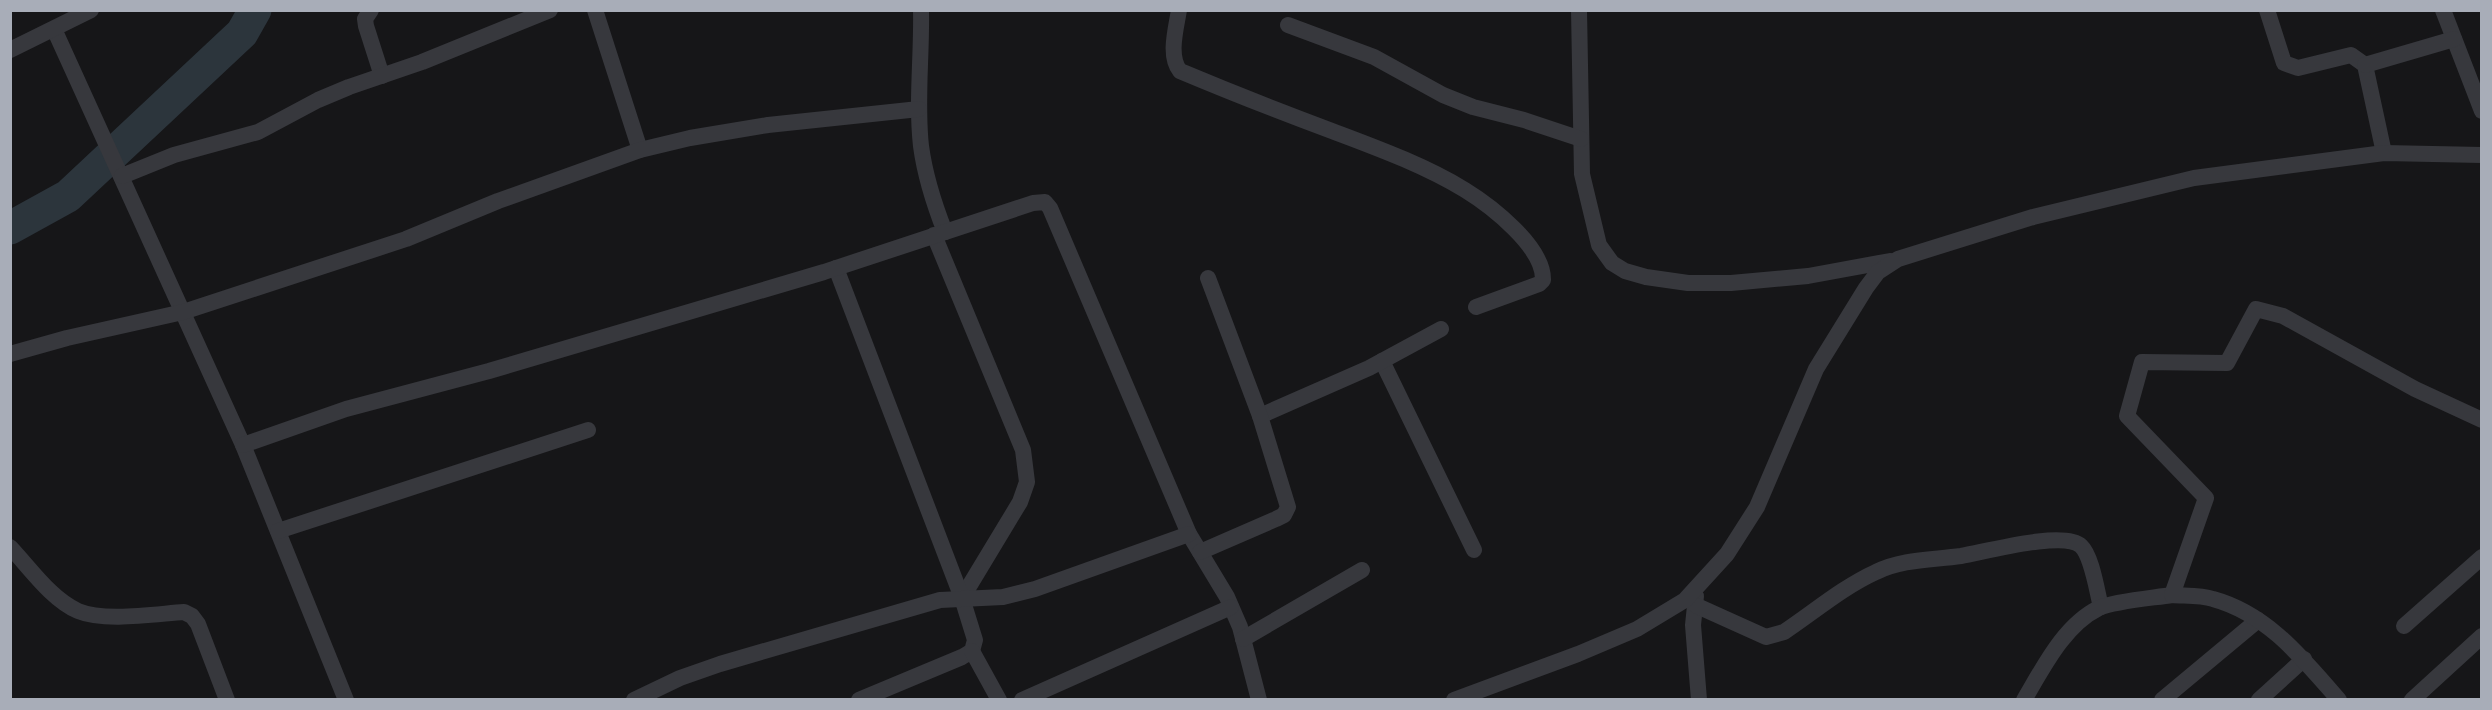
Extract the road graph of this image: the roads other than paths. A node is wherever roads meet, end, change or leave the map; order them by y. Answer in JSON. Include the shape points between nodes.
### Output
{"nodes":[{"id":1,"x":371,"y":10,"type":"edge"},
{"id":2,"x":550,"y":10,"type":"edge"},
{"id":3,"x":595,"y":10,"type":"edge"},
{"id":4,"x":921,"y":10,"type":"edge"},
{"id":5,"x":1179,"y":10,"type":"edge"},
{"id":6,"x":1580,"y":10,"type":"edge"},
{"id":7,"x":2267,"y":10,"type":"edge"},
{"id":8,"x":2443,"y":10,"type":"edge"},
{"id":9,"x":81,"y":13,"type":"edge"},
{"id":10,"x":1288,"y":25,"type":"dead end"},
{"id":11,"x":54,"y":29,"type":"junction"},
{"id":12,"x":2454,"y":39,"type":"junction"},
{"id":13,"x":10,"y":50,"type":"edge"},
{"id":14,"x":2365,"y":65,"type":"junction"},
{"id":15,"x":382,"y":76,"type":"junction"},
{"id":16,"x":919,"y":109,"type":"junction"},
{"id":17,"x":2481,"y":111,"type":"edge"},
{"id":18,"x":1581,"y":140,"type":"junction"},
{"id":19,"x":640,"y":150,"type":"junction"},
{"id":20,"x":2384,"y":153,"type":"junction"},
{"id":21,"x":2481,"y":155,"type":"edge"},
{"id":22,"x":119,"y":171,"type":"junction"},
{"id":23,"x":939,"y":233,"type":"junction"},
{"id":24,"x":1898,"y":259,"type":"junction"},
{"id":25,"x":836,"y":268,"type":"junction"},
{"id":26,"x":1208,"y":278,"type":"dead end"},
{"id":27,"x":1476,"y":307,"type":"dead end"},
{"id":28,"x":183,"y":312,"type":"junction"},
{"id":29,"x":1441,"y":329,"type":"dead end"},
{"id":30,"x":10,"y":354,"type":"edge"},
{"id":31,"x":1382,"y":361,"type":"junction"},
{"id":32,"x":1260,"y":416,"type":"junction"},
{"id":33,"x":2481,"y":420,"type":"edge"},
{"id":34,"x":588,"y":430,"type":"dead end"},
{"id":35,"x":243,"y":445,"type":"junction"},
{"id":36,"x":278,"y":531,"type":"junction"},
{"id":37,"x":1189,"y":534,"type":"junction"},
{"id":38,"x":10,"y":547,"type":"edge"},
{"id":39,"x":1474,"y":550,"type":"dead end"},
{"id":40,"x":1200,"y":552,"type":"junction"},
{"id":41,"x":2481,"y":557,"type":"edge"},
{"id":42,"x":1362,"y":570,"type":"dead end"},
{"id":43,"x":2172,"y":595,"type":"junction"},
{"id":44,"x":962,"y":598,"type":"junction"},
{"id":45,"x":1692,"y":598,"type":"junction"},
{"id":46,"x":1231,"y":607,"type":"junction"},
{"id":47,"x":2101,"y":607,"type":"junction"},
{"id":48,"x":2258,"y":620,"type":"junction"},
{"id":49,"x":2404,"y":626,"type":"dead end"},
{"id":50,"x":2481,"y":636,"type":"edge"},
{"id":51,"x":1243,"y":639,"type":"junction"},
{"id":52,"x":972,"y":651,"type":"junction"},
{"id":53,"x":2304,"y":659,"type":"junction"},
{"id":54,"x":227,"y":699,"type":"edge"},
{"id":55,"x":346,"y":699,"type":"edge"},
{"id":56,"x":634,"y":699,"type":"edge"},
{"id":57,"x":859,"y":699,"type":"edge"},
{"id":58,"x":999,"y":699,"type":"edge"},
{"id":59,"x":1022,"y":699,"type":"edge"},
{"id":60,"x":1259,"y":699,"type":"edge"},
{"id":61,"x":1454,"y":699,"type":"edge"},
{"id":62,"x":1699,"y":699,"type":"edge"},
{"id":63,"x":2024,"y":699,"type":"edge"},
{"id":64,"x":2162,"y":699,"type":"edge"},
{"id":65,"x":2259,"y":699,"type":"edge"},
{"id":66,"x":2339,"y":699,"type":"edge"},
{"id":67,"x":2412,"y":699,"type":"edge"}],
"edges":[{"from":1,"to":15,"type":"street","via":[[365,19],[366,26]]},
{"from":2,"to":15,"type":"street"},
{"from":3,"to":19,"type":"street"},
{"from":4,"to":16,"type":"street"},
{"from":5,"to":27,"type":"street","via":[[1174,54],[1180,71],[1395,155],[1464,190],[1494,210],[1518,234],[1538,260],[1543,280]]},
{"from":6,"to":18,"type":"street"},
{"from":7,"to":14,"type":"street","via":[[2284,63],[2298,68],[2351,56]]},
{"from":8,"to":12,"type":"street"},
{"from":9,"to":11,"type":"street"},
{"from":10,"to":18,"type":"street","via":[[1374,57],[1473,107]]},
{"from":11,"to":13,"type":"street"},
{"from":11,"to":22,"type":"street"},
{"from":12,"to":14,"type":"street"},
{"from":12,"to":17,"type":"street"},
{"from":14,"to":20,"type":"street"},
{"from":15,"to":22,"type":"street","via":[[318,100],[258,132]]},
{"from":16,"to":19,"type":"street","via":[[768,125]]},
{"from":16,"to":23,"type":"street","via":[[925,171]]},
{"from":18,"to":24,"type":"street","via":[[1582,174],[1599,245],[1612,263],[1625,272],[1688,283],[1731,283],[1808,276]]},
{"from":19,"to":28,"type":"street","via":[[406,239]]},
{"from":20,"to":21,"type":"street"},
{"from":20,"to":24,"type":"street","via":[[2194,178],[2033,217]]},
{"from":22,"to":28,"type":"street"},
{"from":23,"to":25,"type":"street"},
{"from":23,"to":37,"type":"street","via":[[1032,203],[1045,202],[1050,208]]},
{"from":23,"to":44,"type":"street","via":[[1023,450],[1027,482],[1020,502]]},
{"from":24,"to":45,"type":"street","via":[[1878,272],[1859,298],[1816,369],[1757,507]]},
{"from":25,"to":35,"type":"street","via":[[500,368],[346,409]]},
{"from":25,"to":44,"type":"street"},
{"from":26,"to":32,"type":"street"},
{"from":28,"to":30,"type":"street"},
{"from":28,"to":35,"type":"street"},
{"from":29,"to":31,"type":"street"},
{"from":31,"to":32,"type":"street"},
{"from":31,"to":39,"type":"street"},
{"from":32,"to":40,"type":"street","via":[[1288,507],[1284,515]]},
{"from":33,"to":43,"type":"street","via":[[2415,389],[2283,316],[2256,309],[2227,363],[2142,362],[2127,416],[2205,498]]},
{"from":34,"to":36,"type":"street"},
{"from":35,"to":36,"type":"street"},
{"from":36,"to":55,"type":"street"},
{"from":37,"to":40,"type":"street"},
{"from":37,"to":44,"type":"street","via":[[1035,589],[1003,597]]},
{"from":38,"to":54,"type":"street","via":[[58,598],[78,611],[114,616],[184,612],[192,616]]},
{"from":40,"to":46,"type":"street"},
{"from":41,"to":49,"type":"street"},
{"from":42,"to":51,"type":"street"},
{"from":43,"to":47,"type":"street"},
{"from":43,"to":48,"type":"street","via":[[2211,598],[2245,610]]},
{"from":44,"to":52,"type":"street","via":[[975,640]]},
{"from":44,"to":56,"type":"street","via":[[940,600],[720,664]]},
{"from":45,"to":47,"type":"street","via":[[1766,637],[1774,637],[1876,571],[1902,562],[2064,540],[2073,541],[2086,552]]},
{"from":45,"to":61,"type":"street","via":[[1637,629]]},
{"from":45,"to":62,"type":"street"},
{"from":46,"to":51,"type":"street"},
{"from":46,"to":59,"type":"street"},
{"from":47,"to":63,"type":"street","via":[[2068,634]]},
{"from":48,"to":53,"type":"street"},
{"from":48,"to":64,"type":"street"},
{"from":50,"to":67,"type":"street"},
{"from":51,"to":60,"type":"street"},
{"from":52,"to":57,"type":"street"},
{"from":52,"to":58,"type":"street"},
{"from":53,"to":65,"type":"street"},
{"from":53,"to":66,"type":"street"}]}
